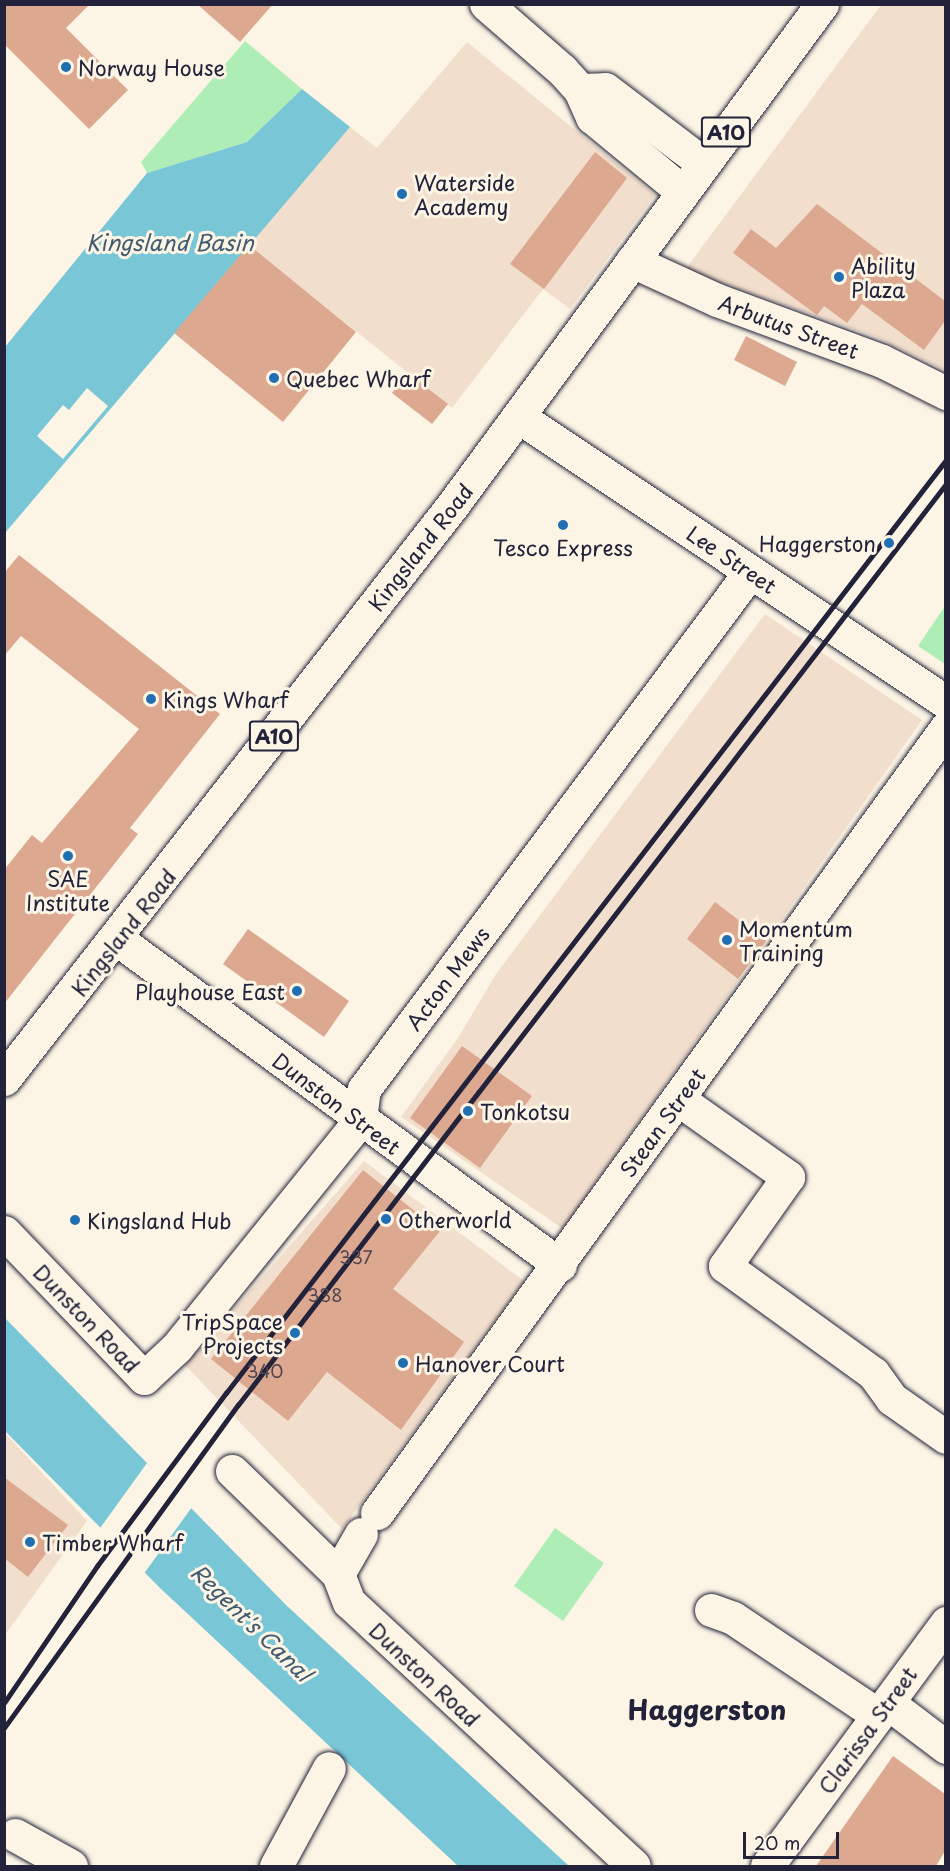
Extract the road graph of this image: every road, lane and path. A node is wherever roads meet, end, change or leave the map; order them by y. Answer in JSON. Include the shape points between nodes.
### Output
{"nodes":[{"id":1,"x":486,"y":4,"type":"edge"},
{"id":2,"x":822,"y":4,"type":"edge"},
{"id":3,"x":580,"y":90,"type":"junction"},
{"id":4,"x":704,"y":164,"type":"junction"},
{"id":5,"x":683,"y":192,"type":"junction"},
{"id":6,"x":632,"y":261,"type":"junction"},
{"id":7,"x":945,"y":393,"type":"edge"},
{"id":8,"x":519,"y":417,"type":"junction"},
{"id":9,"x":750,"y":572,"type":"junction"},
{"id":10,"x":945,"y":702,"type":"edge"},
{"id":11,"x":945,"y":728,"type":"edge"},
{"id":12,"x":117,"y":939,"type":"junction"},
{"id":13,"x":4,"y":1079,"type":"edge"},
{"id":14,"x":678,"y":1099,"type":"junction"},
{"id":15,"x":360,"y":1120,"type":"junction"},
{"id":16,"x":4,"y":1232,"type":"edge"},
{"id":17,"x":560,"y":1265,"type":"junction"},
{"id":18,"x":945,"y":1437,"type":"edge"},
{"id":19,"x":232,"y":1472,"type":"dead end"},
{"id":20,"x":338,"y":1574,"type":"junction"},
{"id":21,"x":711,"y":1610,"type":"dead end"},
{"id":22,"x":945,"y":1623,"type":"edge"},
{"id":23,"x":883,"y":1709,"type":"junction"},
{"id":24,"x":945,"y":1747,"type":"edge"},
{"id":25,"x":329,"y":1767,"type":"dead end"},
{"id":26,"x":15,"y":1835,"type":"dead end"},
{"id":27,"x":71,"y":1866,"type":"edge"},
{"id":28,"x":276,"y":1866,"type":"edge"},
{"id":29,"x":634,"y":1866,"type":"edge"},
{"id":30,"x":767,"y":1866,"type":"edge"}],
"edges":[{"from":1,"to":3,"type":"main road"},
{"from":2,"to":4,"type":"main road","name":"Kingsland Road","number":"A10"},
{"from":3,"to":4,"type":"main road","via":[[605,89]]},
{"from":3,"to":5,"type":"main road","via":[[592,117]]},
{"from":4,"to":5,"type":"main road","name":"Kingsland Road","number":"A10"},
{"from":5,"to":6,"type":"main road","name":"Kingsland Road","number":"A10"},
{"from":6,"to":7,"type":"main road","name":"Arbutus Street","via":[[717,300],[882,361]]},
{"from":6,"to":8,"type":"main road","name":"Kingsland Road","number":"A10"},
{"from":8,"to":9,"type":"main road","name":"Lee Street"},
{"from":8,"to":12,"type":"main road","name":"Kingsland Road","number":"A10"},
{"from":9,"to":10,"type":"main road","name":"Lee Street"},
{"from":9,"to":15,"type":"main road","name":"Acton Mews","via":[[364,1089]]},
{"from":11,"to":14,"type":"main road","name":"Stean Street"},
{"from":12,"to":13,"type":"main road","name":"Kingsland Road","number":"A10"},
{"from":12,"to":15,"type":"main road","name":"Dunston Street"},
{"from":14,"to":17,"type":"main road","name":"Stean Street"},
{"from":14,"to":18,"type":"main road","via":[[788,1177],[725,1266],[873,1373],[892,1399]]},
{"from":15,"to":16,"type":"main road","name":"Dunston Road","via":[[177,1347],[144,1378]]},
{"from":15,"to":17,"type":"main road","name":"Dunston Street"},
{"from":17,"to":20,"type":"main road","name":"Stean Street","via":[[369,1524]]},
{"from":19,"to":20,"type":"main road","name":"Dunston Road"},
{"from":20,"to":29,"type":"main road","name":"Dunston Road","via":[[349,1602]]},
{"from":21,"to":23,"type":"main road","via":[[733,1618]]},
{"from":22,"to":23,"type":"main road","name":"Clarissa Street"},
{"from":23,"to":24,"type":"main road"},
{"from":23,"to":30,"type":"main road","name":"Clarissa Street"},
{"from":25,"to":28,"type":"main road"},
{"from":26,"to":27,"type":"main road"}]}
